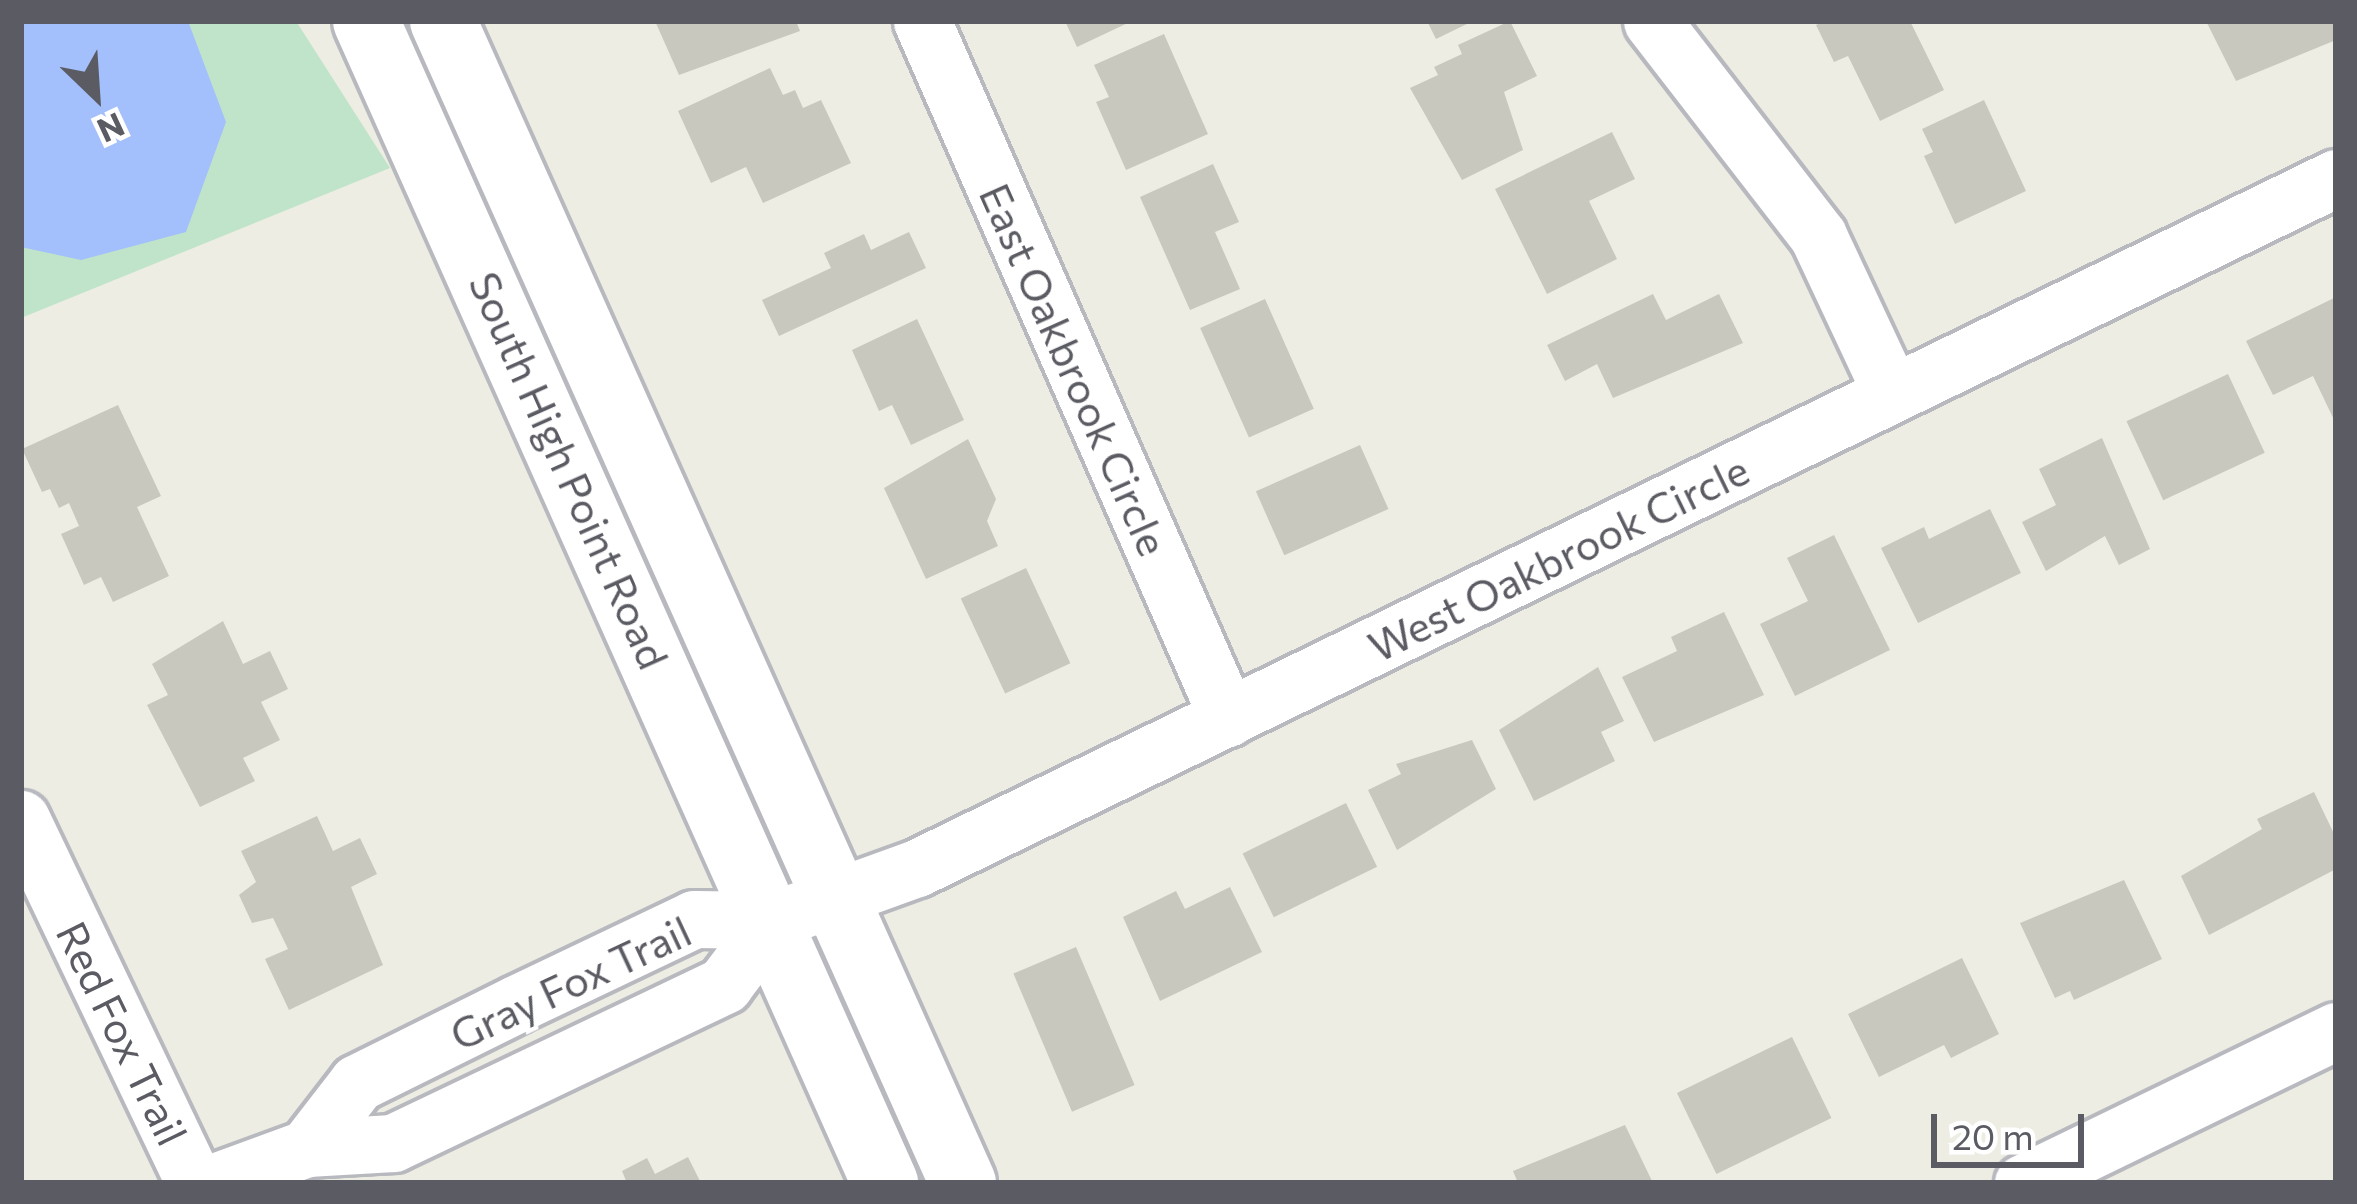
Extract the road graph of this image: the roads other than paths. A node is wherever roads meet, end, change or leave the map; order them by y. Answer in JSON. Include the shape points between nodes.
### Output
{"nodes":[{"id":1,"x":366,"y":21,"type":"edge"},
{"id":2,"x":443,"y":21,"type":"edge"},
{"id":3,"x":922,"y":21,"type":"edge"},
{"id":4,"x":1652,"y":21,"type":"edge"},
{"id":5,"x":2336,"y":178,"type":"edge"},
{"id":6,"x":1890,"y":390,"type":"junction"},
{"id":7,"x":1228,"y":718,"type":"junction"},
{"id":8,"x":21,"y":819,"type":"edge"},
{"id":9,"x":836,"y":899,"type":"junction"},
{"id":10,"x":772,"y":920,"type":"junction"},
{"id":11,"x":2336,"y":1031,"type":"edge"},
{"id":12,"x":195,"y":1183,"type":"edge"},
{"id":13,"x":212,"y":1183,"type":"edge"},
{"id":14,"x":885,"y":1183,"type":"edge"},
{"id":15,"x":963,"y":1183,"type":"edge"},
{"id":16,"x":2023,"y":1183,"type":"edge"}],
"edges":[{"from":1,"to":10,"type":"street","name":"South High Point Road"},
{"from":2,"to":9,"type":"street","name":"South High Point Road"},
{"from":3,"to":7,"type":"street","name":"East Oakbrook Circle"},
{"from":4,"to":6,"type":"street","via":[[1818,236]]},
{"from":5,"to":6,"type":"street","name":"West Oakbrook Circle"},
{"from":6,"to":7,"type":"street","name":"West Oakbrook Circle"},
{"from":7,"to":9,"type":"street","name":"West Oakbrook Circle"},
{"from":8,"to":12,"type":"street","name":"Red Fox Trail"},
{"from":9,"to":10,"type":"street","name":"West Oakbrook Circle"},
{"from":9,"to":15,"type":"street","name":"South High Point Road"},
{"from":10,"to":13,"type":"street","name":"Gray Fox Trail","via":[[724,985],[393,1143],[307,1148]]},
{"from":10,"to":14,"type":"street","name":"South High Point Road"},
{"from":11,"to":16,"type":"street"}]}
